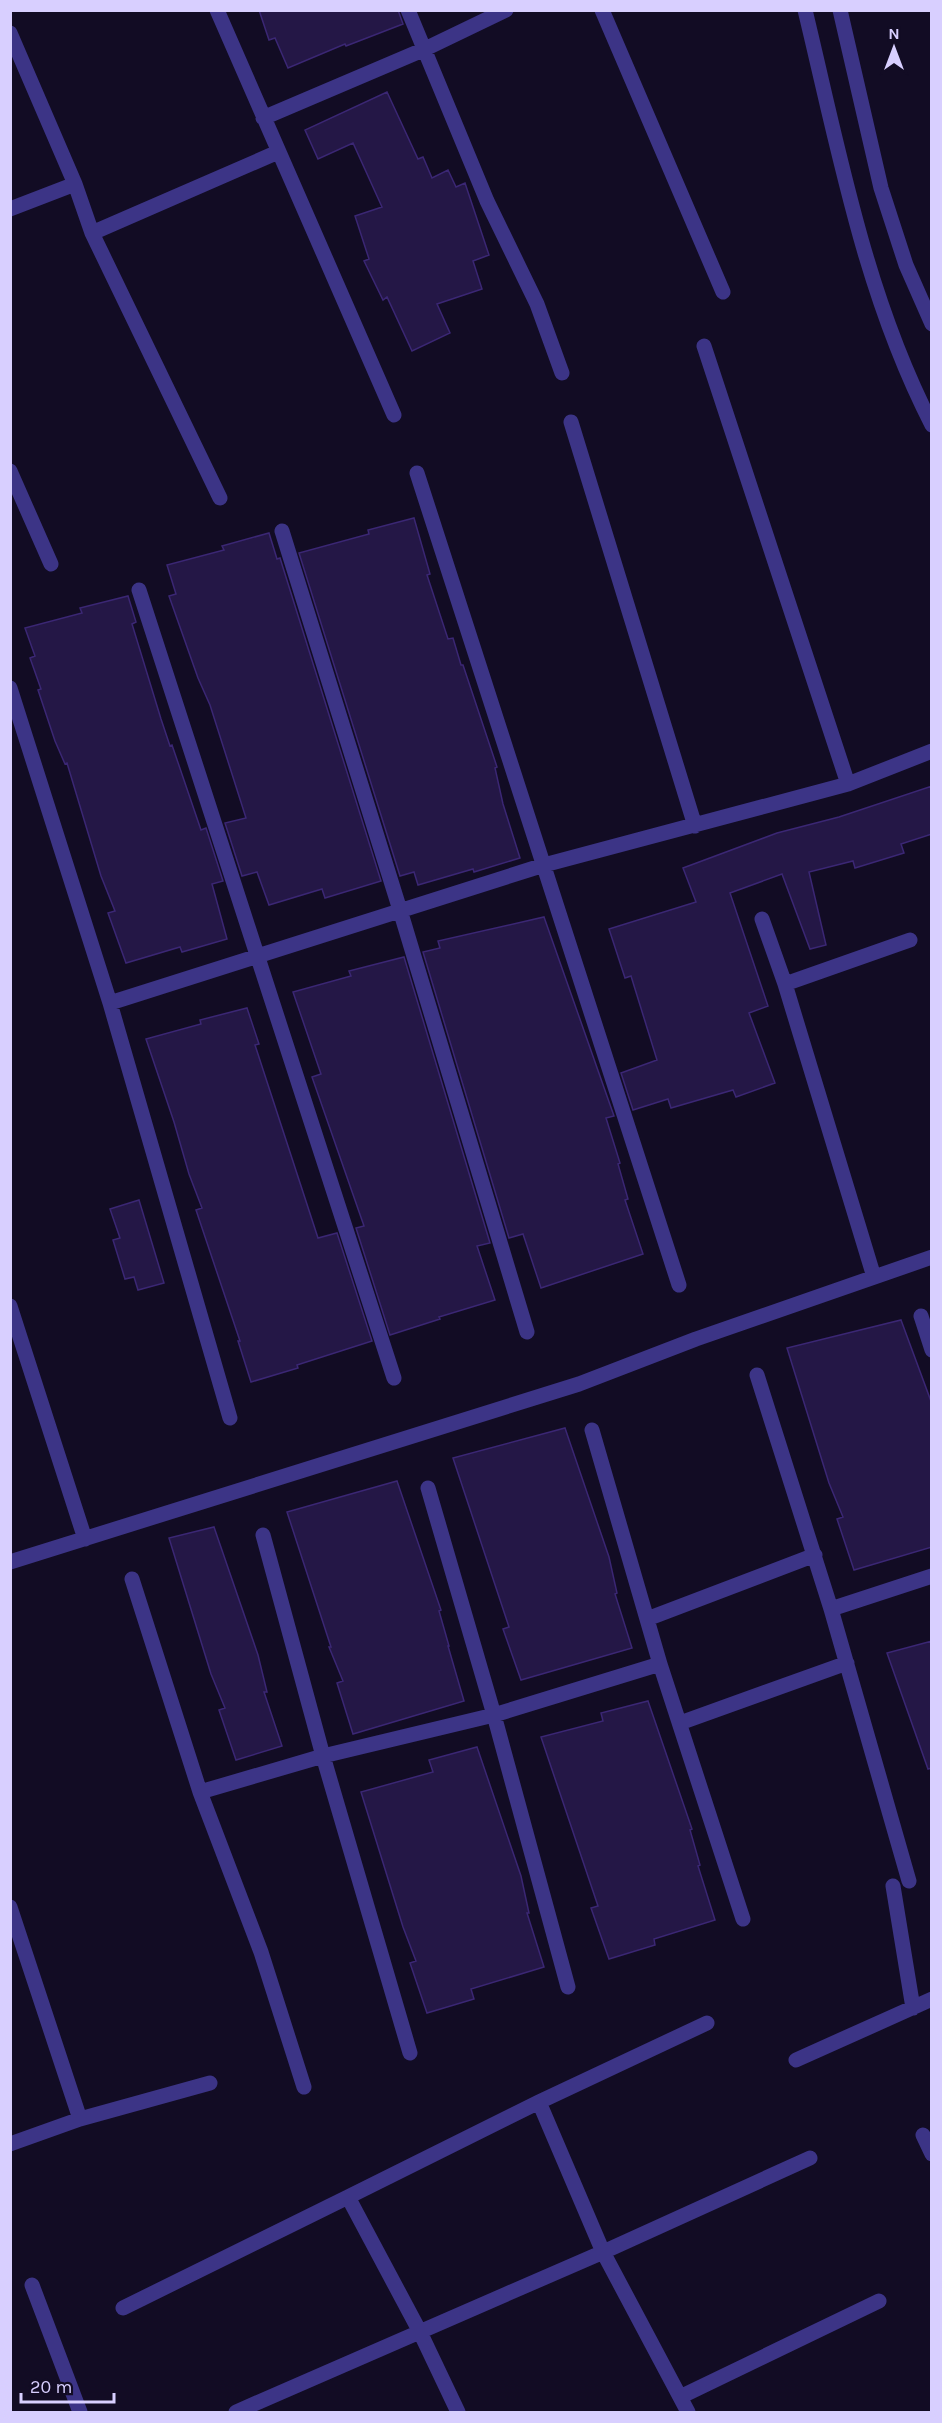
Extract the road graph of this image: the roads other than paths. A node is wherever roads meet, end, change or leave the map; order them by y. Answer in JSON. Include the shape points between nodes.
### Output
{"nodes":[{"id":1,"x":217,"y":10,"type":"edge"},
{"id":2,"x":408,"y":10,"type":"edge"},
{"id":3,"x":506,"y":10,"type":"edge"},
{"id":4,"x":602,"y":10,"type":"edge"},
{"id":5,"x":805,"y":10,"type":"edge"},
{"id":6,"x":840,"y":10,"type":"edge"},
{"id":7,"x":10,"y":33,"type":"edge"},
{"id":8,"x":425,"y":49,"type":"junction"},
{"id":9,"x":263,"y":118,"type":"junction"},
{"id":10,"x":278,"y":152,"type":"junction"},
{"id":11,"x":75,"y":184,"type":"junction"},
{"id":12,"x":10,"y":209,"type":"edge"},
{"id":13,"x":92,"y":233,"type":"junction"},
{"id":14,"x":723,"y":292,"type":"dead end"},
{"id":15,"x":932,"y":324,"type":"edge"},
{"id":16,"x":704,"y":346,"type":"dead end"},
{"id":17,"x":562,"y":373,"type":"dead end"},
{"id":18,"x":394,"y":415,"type":"dead end"},
{"id":19,"x":571,"y":422,"type":"dead end"},
{"id":20,"x":932,"y":425,"type":"edge"},
{"id":21,"x":10,"y":471,"type":"edge"},
{"id":22,"x":417,"y":473,"type":"dead end"},
{"id":23,"x":220,"y":498,"type":"dead end"},
{"id":24,"x":282,"y":531,"type":"dead end"},
{"id":25,"x":51,"y":564,"type":"dead end"},
{"id":26,"x":139,"y":590,"type":"dead end"},
{"id":27,"x":10,"y":688,"type":"edge"},
{"id":28,"x":932,"y":751,"type":"edge"},
{"id":29,"x":848,"y":784,"type":"junction"},
{"id":30,"x":695,"y":826,"type":"junction"},
{"id":31,"x":544,"y":865,"type":"junction"},
{"id":32,"x":400,"y":910,"type":"junction"},
{"id":33,"x":762,"y":919,"type":"dead end"},
{"id":34,"x":910,"y":940,"type":"dead end"},
{"id":35,"x":257,"y":956,"type":"junction"},
{"id":36,"x":785,"y":984,"type":"junction"},
{"id":37,"x":110,"y":1003,"type":"junction"},
{"id":38,"x":932,"y":1257,"type":"edge"},
{"id":39,"x":874,"y":1277,"type":"junction"},
{"id":40,"x":679,"y":1286,"type":"dead end"},
{"id":41,"x":10,"y":1306,"type":"edge"},
{"id":42,"x":921,"y":1316,"type":"dead end"},
{"id":43,"x":527,"y":1332,"type":"dead end"},
{"id":44,"x":932,"y":1350,"type":"edge"},
{"id":45,"x":757,"y":1375,"type":"dead end"},
{"id":46,"x":394,"y":1378,"type":"dead end"},
{"id":47,"x":230,"y":1418,"type":"dead end"},
{"id":48,"x":592,"y":1430,"type":"dead end"},
{"id":49,"x":428,"y":1488,"type":"dead end"},
{"id":50,"x":263,"y":1535,"type":"dead end"},
{"id":51,"x":84,"y":1539,"type":"junction"},
{"id":52,"x":815,"y":1555,"type":"junction"},
{"id":53,"x":10,"y":1562,"type":"edge"},
{"id":54,"x":932,"y":1576,"type":"edge"},
{"id":55,"x":132,"y":1579,"type":"dead end"},
{"id":56,"x":831,"y":1609,"type":"junction"},
{"id":57,"x":647,"y":1619,"type":"junction"},
{"id":58,"x":847,"y":1662,"type":"junction"},
{"id":59,"x":660,"y":1664,"type":"junction"},
{"id":60,"x":494,"y":1715,"type":"junction"},
{"id":61,"x":680,"y":1723,"type":"junction"},
{"id":62,"x":323,"y":1756,"type":"junction"},
{"id":63,"x":200,"y":1792,"type":"junction"},
{"id":64,"x":909,"y":1881,"type":"dead end"},
{"id":65,"x":893,"y":1886,"type":"dead end"},
{"id":66,"x":10,"y":1907,"type":"edge"},
{"id":67,"x":743,"y":1919,"type":"dead end"},
{"id":68,"x":568,"y":1987,"type":"dead end"},
{"id":69,"x":932,"y":1999,"type":"edge"},
{"id":70,"x":913,"y":2008,"type":"junction"},
{"id":71,"x":707,"y":2023,"type":"dead end"},
{"id":72,"x":411,"y":2054,"type":"dead end"},
{"id":73,"x":796,"y":2060,"type":"dead end"},
{"id":74,"x":210,"y":2083,"type":"dead end"},
{"id":75,"x":304,"y":2087,"type":"dead end"},
{"id":76,"x":539,"y":2102,"type":"junction"},
{"id":77,"x":80,"y":2119,"type":"junction"},
{"id":78,"x":923,"y":2135,"type":"dead end"},
{"id":79,"x":10,"y":2144,"type":"edge"},
{"id":80,"x":932,"y":2154,"type":"edge"},
{"id":81,"x":810,"y":2158,"type":"dead end"},
{"id":82,"x":348,"y":2197,"type":"junction"},
{"id":83,"x":603,"y":2252,"type":"junction"},
{"id":84,"x":32,"y":2285,"type":"dead end"},
{"id":85,"x":879,"y":2301,"type":"dead end"},
{"id":86,"x":123,"y":2308,"type":"dead end"},
{"id":87,"x":420,"y":2332,"type":"junction"},
{"id":88,"x":680,"y":2397,"type":"junction"},
{"id":89,"x":80,"y":2412,"type":"edge"},
{"id":90,"x":236,"y":2412,"type":"edge"},
{"id":91,"x":458,"y":2412,"type":"edge"},
{"id":92,"x":687,"y":2412,"type":"edge"}],
"edges":[{"from":1,"to":9,"type":"street"},
{"from":2,"to":8,"type":"street"},
{"from":3,"to":8,"type":"street"},
{"from":4,"to":14,"type":"street"},
{"from":5,"to":20,"type":"street","via":[[855,222],[893,334]]},
{"from":6,"to":15,"type":"street","via":[[881,188],[906,265]]},
{"from":7,"to":11,"type":"street"},
{"from":8,"to":9,"type":"street"},
{"from":8,"to":17,"type":"street","via":[[487,201],[537,304]]},
{"from":9,"to":10,"type":"street"},
{"from":10,"to":13,"type":"street"},
{"from":10,"to":18,"type":"street"},
{"from":11,"to":12,"type":"street"},
{"from":11,"to":13,"type":"street"},
{"from":13,"to":23,"type":"street"},
{"from":16,"to":29,"type":"street"},
{"from":19,"to":30,"type":"street"},
{"from":21,"to":25,"type":"street"},
{"from":22,"to":31,"type":"street"},
{"from":24,"to":32,"type":"street"},
{"from":26,"to":35,"type":"street"},
{"from":27,"to":37,"type":"street"},
{"from":28,"to":29,"type":"street"},
{"from":29,"to":30,"type":"street"},
{"from":30,"to":31,"type":"street"},
{"from":31,"to":32,"type":"street"},
{"from":31,"to":40,"type":"street"},
{"from":32,"to":35,"type":"street"},
{"from":32,"to":43,"type":"street"},
{"from":33,"to":36,"type":"street"},
{"from":34,"to":36,"type":"street"},
{"from":35,"to":37,"type":"street"},
{"from":35,"to":46,"type":"street"},
{"from":36,"to":39,"type":"street"},
{"from":37,"to":47,"type":"street"},
{"from":38,"to":39,"type":"street"},
{"from":39,"to":51,"type":"street","via":[[579,1384]]},
{"from":41,"to":51,"type":"street"},
{"from":42,"to":44,"type":"street"},
{"from":45,"to":52,"type":"street"},
{"from":48,"to":57,"type":"street"},
{"from":49,"to":60,"type":"street"},
{"from":50,"to":62,"type":"street"},
{"from":51,"to":53,"type":"street"},
{"from":52,"to":56,"type":"street"},
{"from":52,"to":57,"type":"street"},
{"from":54,"to":56,"type":"street"},
{"from":55,"to":63,"type":"street"},
{"from":56,"to":58,"type":"street"},
{"from":57,"to":59,"type":"street"},
{"from":58,"to":61,"type":"street"},
{"from":58,"to":64,"type":"street"},
{"from":59,"to":60,"type":"street"},
{"from":59,"to":61,"type":"street"},
{"from":60,"to":62,"type":"street"},
{"from":60,"to":68,"type":"street"},
{"from":61,"to":67,"type":"street"},
{"from":62,"to":63,"type":"street"},
{"from":62,"to":72,"type":"street"},
{"from":63,"to":75,"type":"street","via":[[261,1952]]},
{"from":65,"to":70,"type":"street"},
{"from":66,"to":77,"type":"street"},
{"from":69,"to":70,"type":"street"},
{"from":70,"to":73,"type":"street"},
{"from":71,"to":76,"type":"street"},
{"from":74,"to":77,"type":"street"},
{"from":76,"to":82,"type":"street"},
{"from":76,"to":83,"type":"street"},
{"from":77,"to":79,"type":"street"},
{"from":78,"to":80,"type":"street"},
{"from":81,"to":83,"type":"street"},
{"from":82,"to":86,"type":"street"},
{"from":82,"to":87,"type":"street"},
{"from":83,"to":87,"type":"street"},
{"from":83,"to":88,"type":"street"},
{"from":84,"to":89,"type":"street"},
{"from":85,"to":88,"type":"street"},
{"from":87,"to":90,"type":"street"},
{"from":87,"to":91,"type":"street"},
{"from":88,"to":92,"type":"street"}]}
